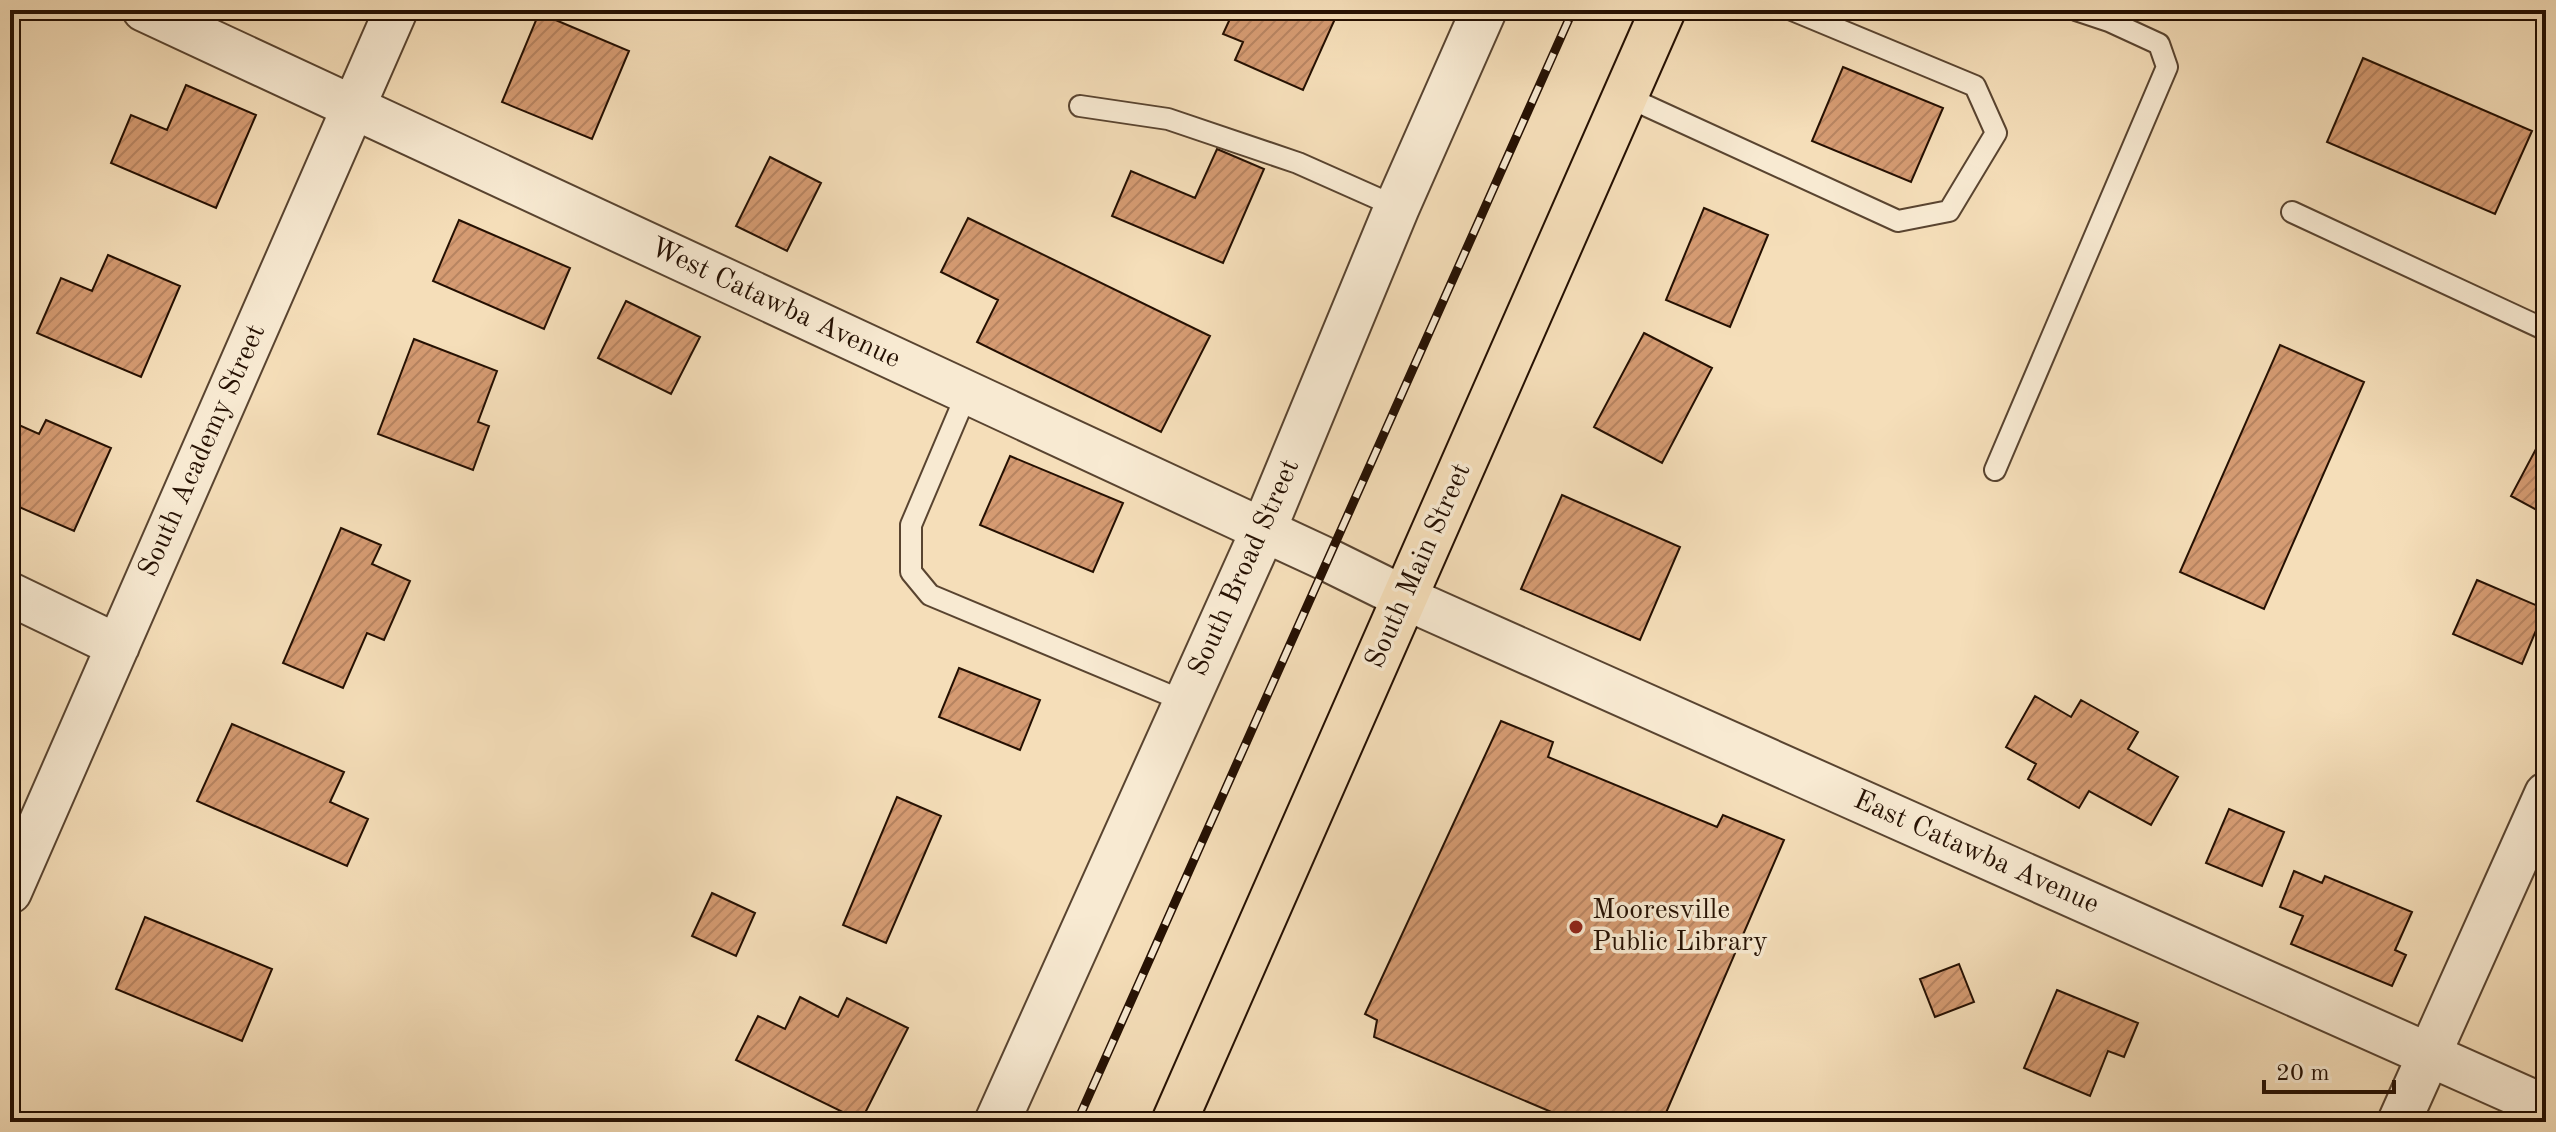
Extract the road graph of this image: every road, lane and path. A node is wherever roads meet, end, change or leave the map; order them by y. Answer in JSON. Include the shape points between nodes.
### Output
{"nodes":[{"id":1,"x":144,"y":10,"type":"edge"},
{"id":2,"x":396,"y":10,"type":"edge"},
{"id":3,"x":1484,"y":10,"type":"edge"},
{"id":4,"x":1663,"y":10,"type":"edge"},
{"id":5,"x":1792,"y":10,"type":"edge"},
{"id":6,"x":2076,"y":10,"type":"edge"},
{"id":7,"x":2112,"y":16,"type":"edge"},
{"id":8,"x":1625,"y":96,"type":"junction"},
{"id":9,"x":1080,"y":106,"type":"dead end"},
{"id":10,"x":354,"y":107,"type":"junction"},
{"id":11,"x":1397,"y":207,"type":"junction"},
{"id":12,"x":2292,"y":212,"type":"dead end"},
{"id":13,"x":2546,"y":330,"type":"edge"},
{"id":14,"x":967,"y":393,"type":"junction"},
{"id":15,"x":1995,"y":470,"type":"dead end"},
{"id":16,"x":1263,"y":531,"type":"junction"},
{"id":17,"x":10,"y":594,"type":"edge"},
{"id":18,"x":1405,"y":598,"type":"junction"},
{"id":19,"x":118,"y":646,"type":"junction"},
{"id":20,"x":1186,"y":702,"type":"junction"},
{"id":21,"x":2546,"y":794,"type":"edge"},
{"id":22,"x":10,"y":892,"type":"edge"},
{"id":23,"x":2429,"y":1055,"type":"junction"},
{"id":24,"x":2546,"y":1107,"type":"edge"},
{"id":25,"x":997,"y":1122,"type":"edge"},
{"id":26,"x":1174,"y":1122,"type":"edge"},
{"id":27,"x":2399,"y":1122,"type":"edge"}],
"edges":[{"from":1,"to":10,"type":"street","name":"West Catawba Avenue"},
{"from":2,"to":10,"type":"street","name":"South Academy Street"},
{"from":3,"to":11,"type":"street","name":"South Broad Street"},
{"from":4,"to":8,"type":"main road","name":"South Main Street"},
{"from":5,"to":8,"type":"lane","via":[[1975,86],[1996,133],[1949,211],[1898,221]]},
{"from":6,"to":7,"type":"lane"},
{"from":7,"to":15,"type":"lane","via":[[2159,44],[2167,67]]},
{"from":8,"to":18,"type":"main road","name":"South Main Street"},
{"from":9,"to":11,"type":"lane","via":[[1168,119],[1298,163]]},
{"from":10,"to":14,"type":"street","name":"West Catawba Avenue"},
{"from":10,"to":19,"type":"street","name":"South Academy Street"},
{"from":11,"to":16,"type":"street","name":"South Broad Street"},
{"from":12,"to":13,"type":"lane"},
{"from":14,"to":16,"type":"street","name":"West Catawba Avenue"},
{"from":14,"to":20,"type":"lane","via":[[911,525],[911,572],[930,595]]},
{"from":16,"to":18,"type":"street","name":"West Catawba Avenue"},
{"from":16,"to":20,"type":"street","name":"South Broad Street"},
{"from":17,"to":19,"type":"street"},
{"from":18,"to":23,"type":"street","name":"East Catawba Avenue"},
{"from":18,"to":26,"type":"main road","name":"South Main Street"},
{"from":19,"to":22,"type":"street","name":"South Academy Street"},
{"from":20,"to":25,"type":"street","name":"South Broad Street"},
{"from":21,"to":23,"type":"street"},
{"from":23,"to":24,"type":"street","name":"East Catawba Avenue"},
{"from":23,"to":27,"type":"street"}]}
